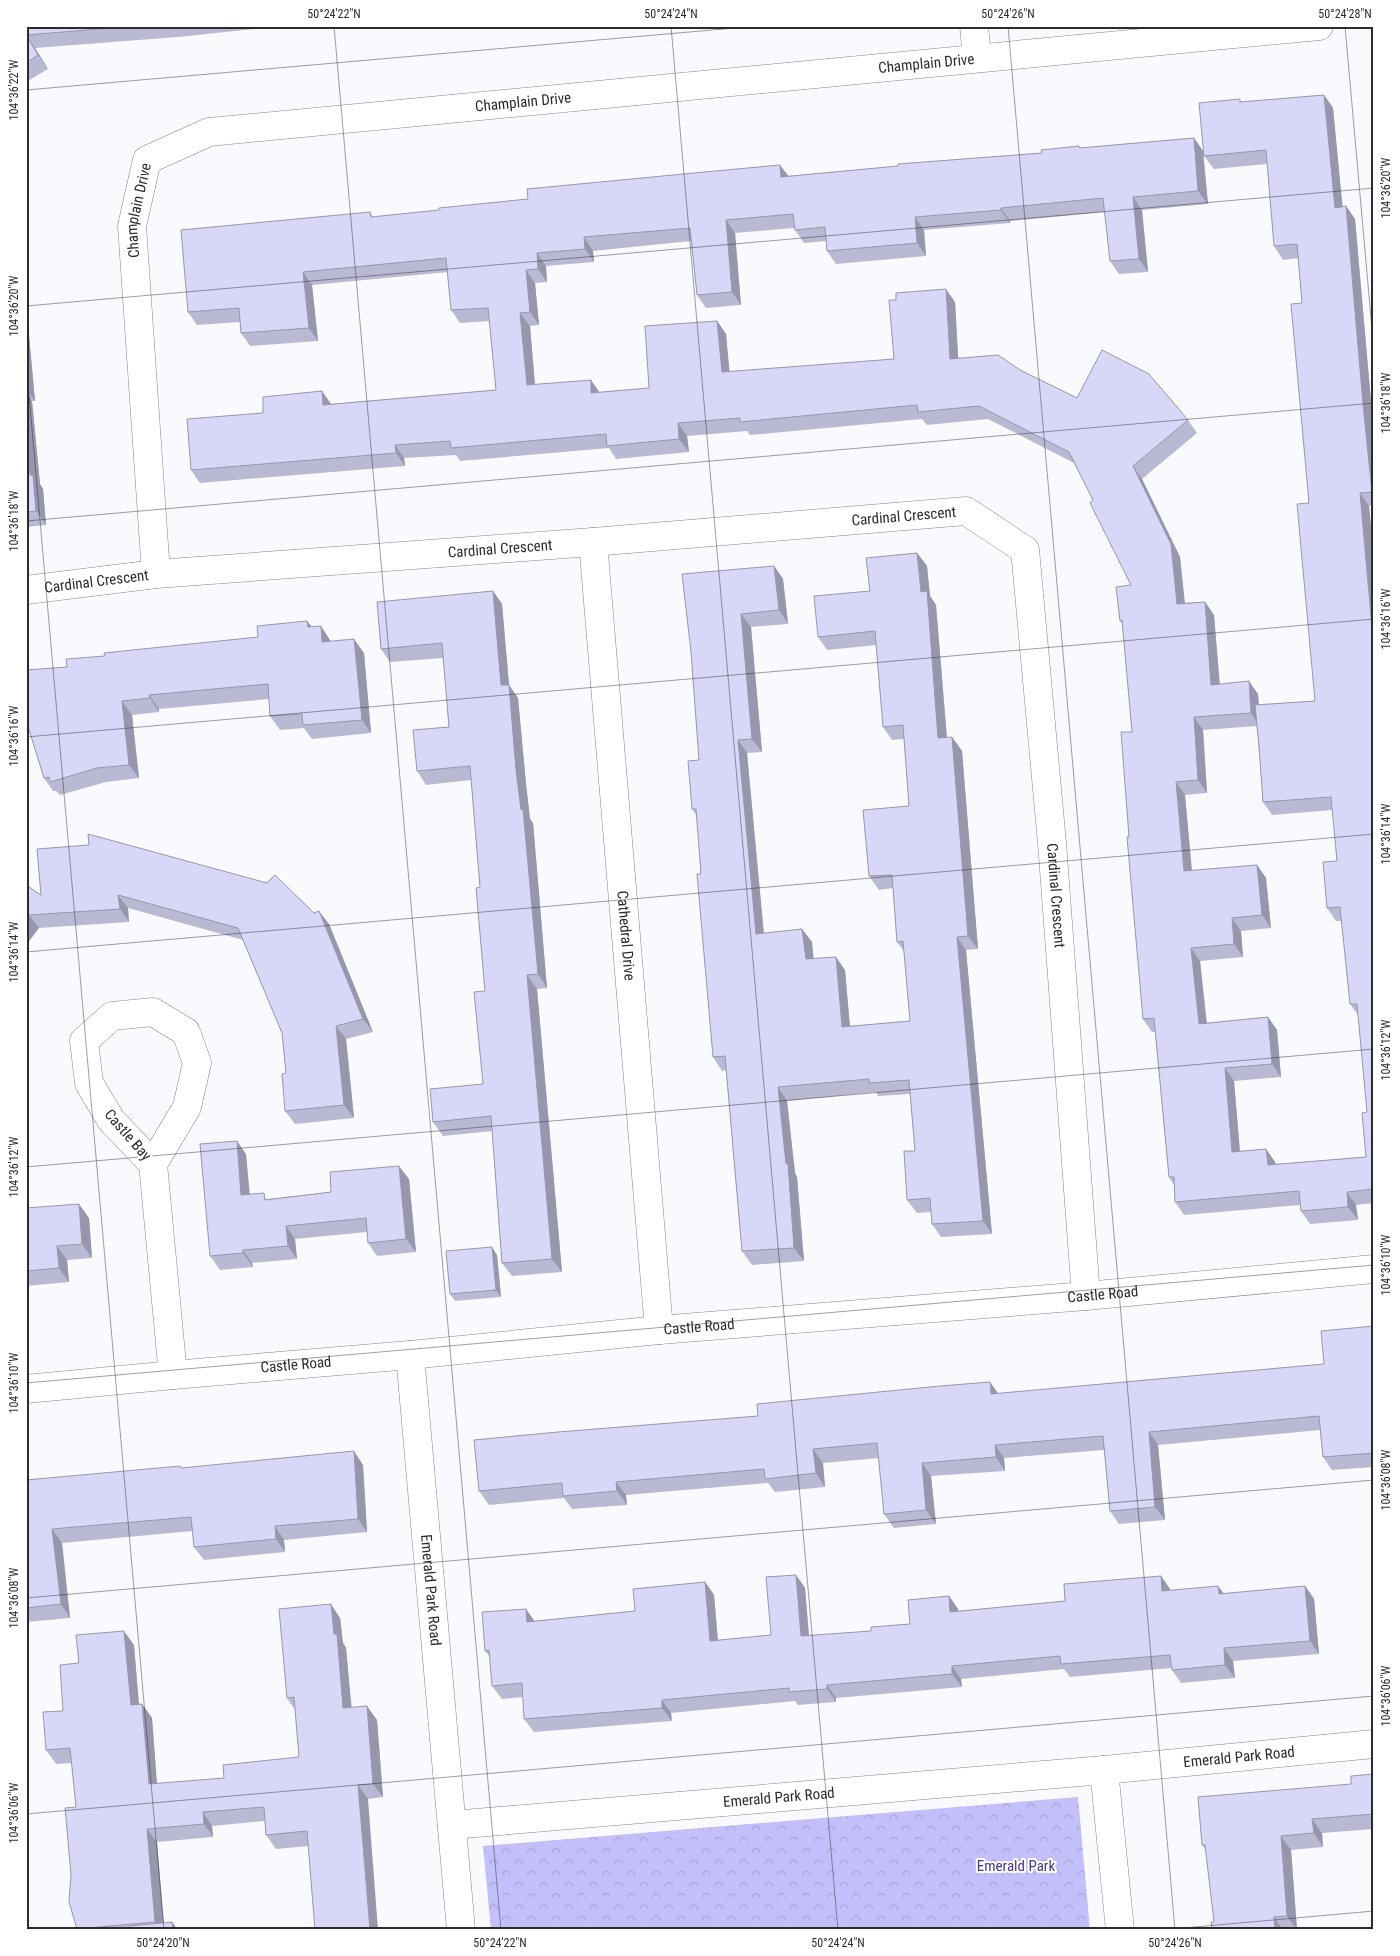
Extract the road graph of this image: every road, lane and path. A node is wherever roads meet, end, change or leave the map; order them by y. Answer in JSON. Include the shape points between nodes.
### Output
{"nodes":[{"id":1,"x":974,"y":26,"type":"edge"},
{"id":2,"x":1319,"y":26,"type":"edge"},
{"id":3,"x":978,"y":58,"type":"junction"},
{"id":4,"x":593,"y":542,"type":"junction"},
{"id":5,"x":156,"y":574,"type":"junction"},
{"id":6,"x":26,"y":590,"type":"edge"},
{"id":7,"x":153,"y":1164,"type":"junction"},
{"id":8,"x":1374,"y":1269,"type":"edge"},
{"id":9,"x":1086,"y":1296,"type":"junction"},
{"id":10,"x":659,"y":1330,"type":"junction"},
{"id":11,"x":410,"y":1355,"type":"junction"},
{"id":12,"x":173,"y":1375,"type":"junction"},
{"id":13,"x":26,"y":1390,"type":"edge"},
{"id":14,"x":1374,"y":1744,"type":"edge"},
{"id":15,"x":1104,"y":1770,"type":"junction"},
{"id":16,"x":452,"y":1826,"type":"junction"},
{"id":17,"x":461,"y":1930,"type":"edge"},
{"id":18,"x":1120,"y":1930,"type":"edge"}],
"edges":[{"from":1,"to":3,"type":"street"},
{"from":2,"to":3,"type":"street","name":"Champlain Drive"},
{"from":3,"to":5,"type":"street","name":"Champlain Drive","via":[[209,132],[147,160],[132,226]]},
{"from":4,"to":5,"type":"street","name":"Cardinal Crescent"},
{"from":4,"to":9,"type":"street","name":"Cardinal Crescent","via":[[966,511],[1025,550],[1052,843]]},
{"from":4,"to":10,"type":"street","name":"Cathedral Drive"},
{"from":5,"to":6,"type":"street","name":"Cardinal Crescent"},
{"from":7,"to":7,"type":"street","name":"Castle Bay","via":[[187,1107],[197,1063],[186,1032],[153,1012],[112,1016],[84,1041],[88,1083],[110,1120]]},
{"from":7,"to":12,"type":"street","name":"Castle Bay"},
{"from":8,"to":9,"type":"street","name":"Castle Road"},
{"from":9,"to":10,"type":"street","name":"Castle Road"},
{"from":10,"to":11,"type":"street","name":"Castle Road"},
{"from":11,"to":12,"type":"street","name":"Castle Road"},
{"from":11,"to":16,"type":"street","name":"Emerald Park Road"},
{"from":12,"to":13,"type":"street","name":"Castle Road"},
{"from":14,"to":15,"type":"street","name":"Emerald Park Road"},
{"from":15,"to":16,"type":"street","name":"Emerald Park Road"},
{"from":15,"to":18,"type":"street"},
{"from":16,"to":17,"type":"street","name":"Emerald Park Road"}]}
